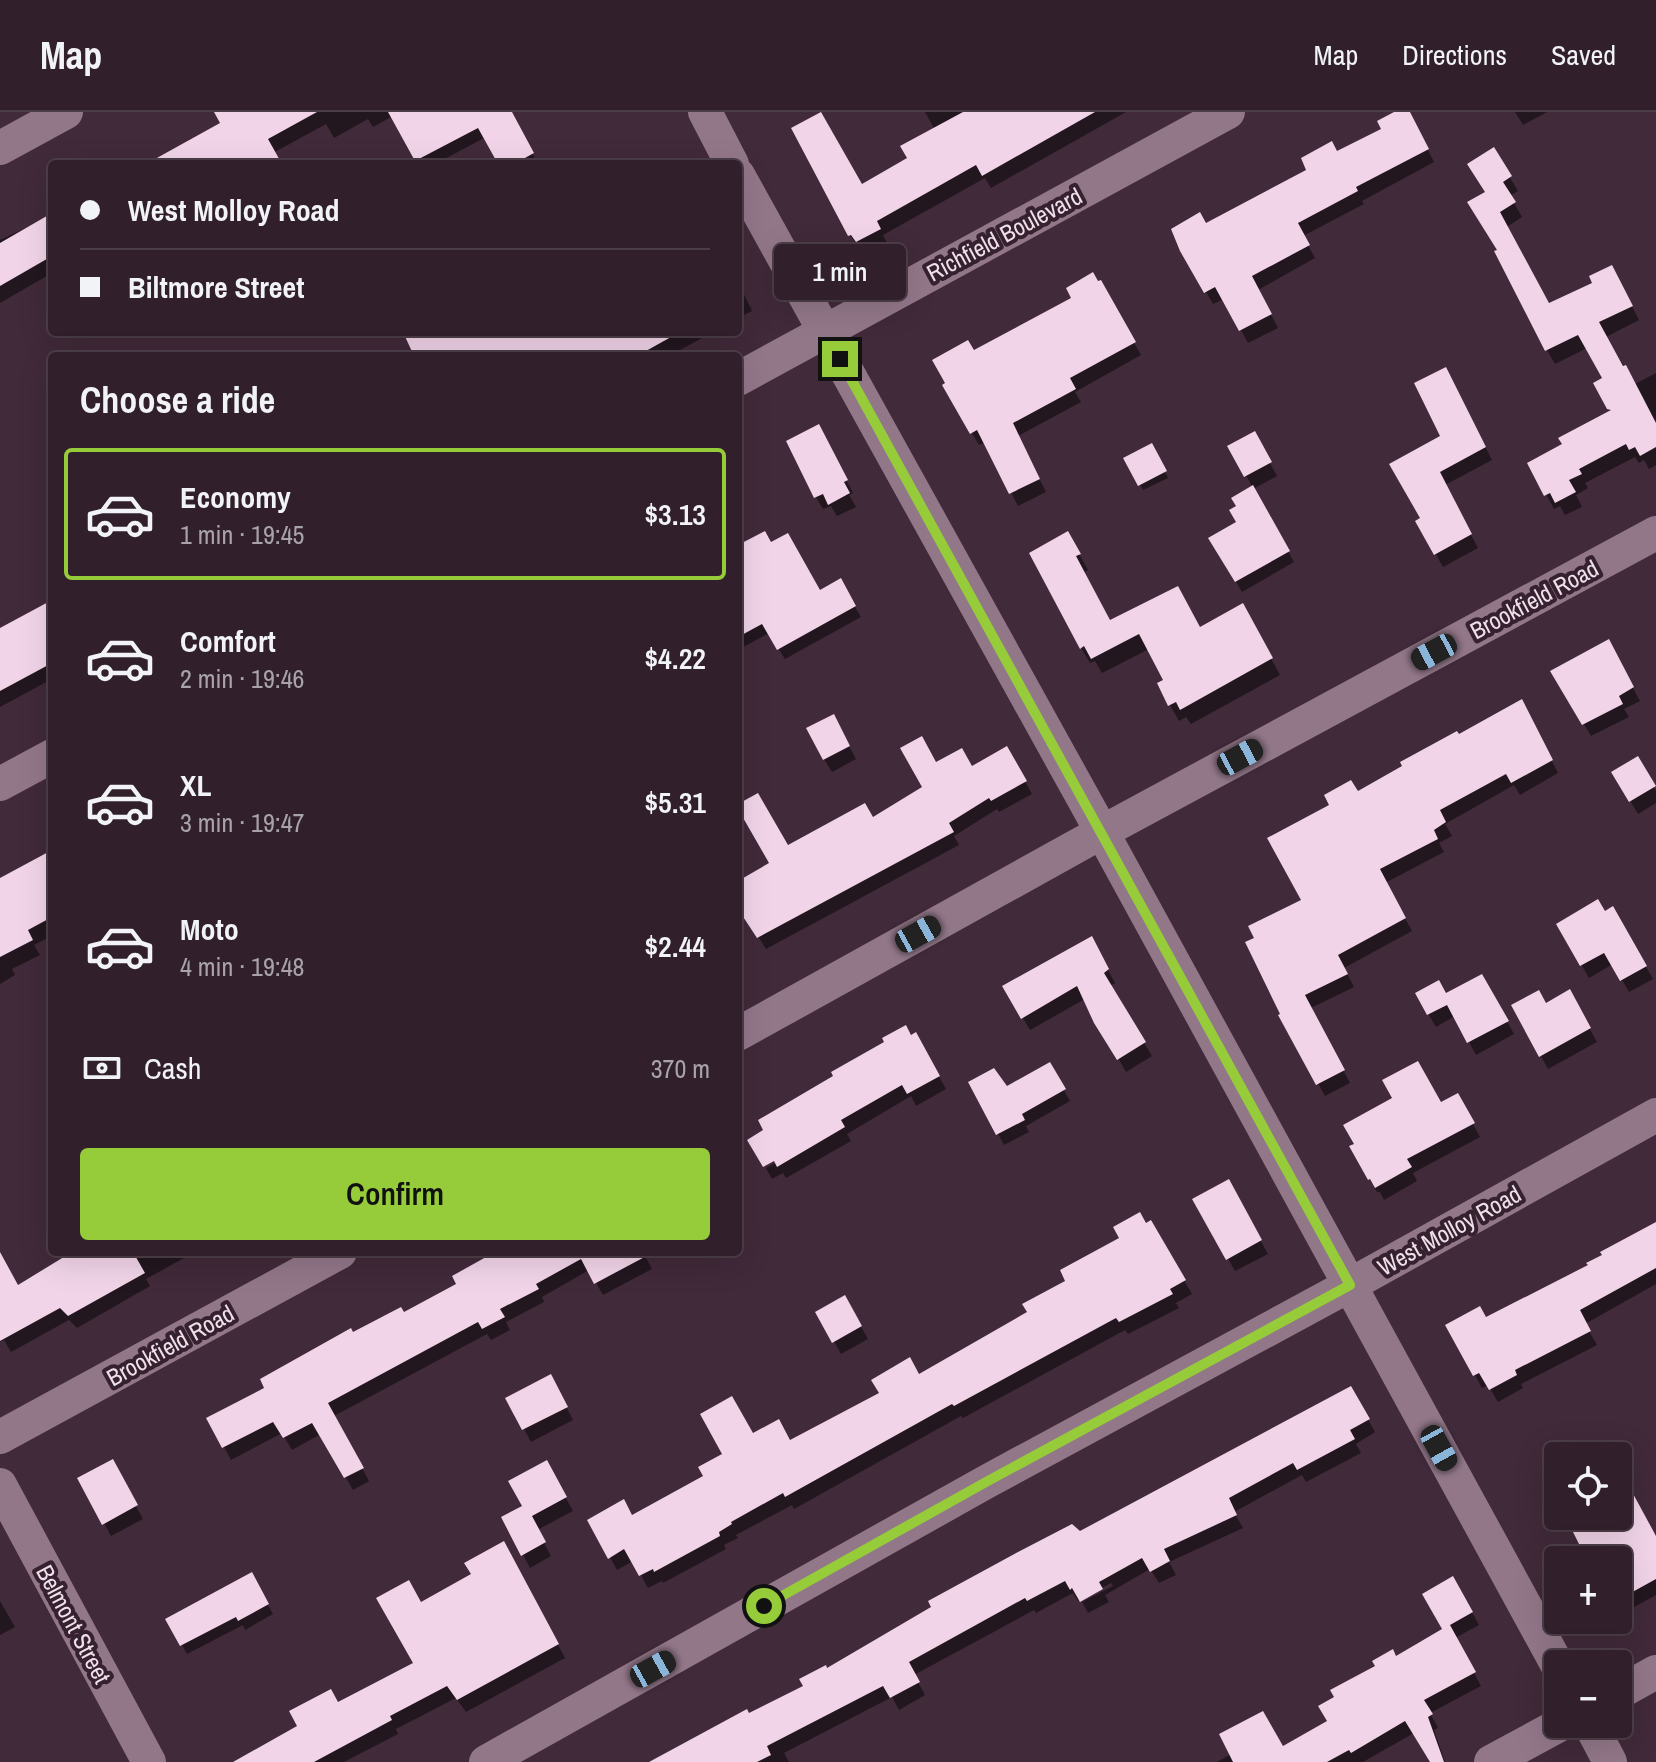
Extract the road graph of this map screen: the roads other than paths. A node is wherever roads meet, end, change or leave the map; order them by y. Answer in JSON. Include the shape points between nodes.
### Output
{"nodes":[{"id":1,"x":66,"y":112,"type":"edge"},
{"id":2,"x":705,"y":112,"type":"edge"},
{"id":3,"x":1228,"y":112,"type":"edge"},
{"id":4,"x":0,"y":148,"type":"edge"},
{"id":5,"x":730,"y":160,"type":"edge"},
{"id":6,"x":742,"y":182,"type":"edge"},
{"id":7,"x":824,"y":331,"type":"junction"},
{"id":8,"x":742,"y":377,"type":"edge"},
{"id":9,"x":1656,"y":533,"type":"edge"},
{"id":10,"x":48,"y":758,"type":"edge"},
{"id":11,"x":0,"y":784,"type":"edge"},
{"id":12,"x":1102,"y":832,"type":"junction"},
{"id":13,"x":742,"y":1032,"type":"edge"},
{"id":14,"x":1656,"y":1115,"type":"edge"},
{"id":15,"x":333,"y":1256,"type":"edge"},
{"id":16,"x":1350,"y":1285,"type":"junction"},
{"id":17,"x":0,"y":1437,"type":"edge"},
{"id":18,"x":0,"y":1485,"type":"edge"},
{"id":19,"x":1549,"y":1650,"type":"edge"},
{"id":20,"x":1656,"y":1672,"type":"edge"},
{"id":21,"x":1632,"y":1685,"type":"edge"},
{"id":22,"x":1544,"y":1733,"type":"edge"},
{"id":23,"x":1597,"y":1738,"type":"edge"},
{"id":24,"x":149,"y":1762,"type":"edge"},
{"id":25,"x":486,"y":1762,"type":"edge"},
{"id":26,"x":1491,"y":1762,"type":"edge"},
{"id":27,"x":1610,"y":1762,"type":"edge"}],
"edges":[{"from":1,"to":4,"type":"street"},
{"from":2,"to":5,"type":"street"},
{"from":3,"to":7,"type":"street","name":"Richfield Boulevard"},
{"from":6,"to":7,"type":"street"},
{"from":7,"to":8,"type":"street","name":"Richfield Boulevard"},
{"from":7,"to":12,"type":"street"},
{"from":9,"to":12,"type":"street","name":"Brookfield Road"},
{"from":10,"to":11,"type":"street"},
{"from":12,"to":13,"type":"street","name":"Brookfield Road"},
{"from":12,"to":16,"type":"street"},
{"from":14,"to":16,"type":"street","name":"West Molloy Road"},
{"from":15,"to":17,"type":"street","name":"Brookfield Road"},
{"from":16,"to":19,"type":"street"},
{"from":16,"to":25,"type":"street","name":"West Molloy Road"},
{"from":18,"to":24,"type":"street","name":"Belmont Street"},
{"from":20,"to":21,"type":"street"},
{"from":22,"to":26,"type":"street"},
{"from":23,"to":27,"type":"street"}]}
